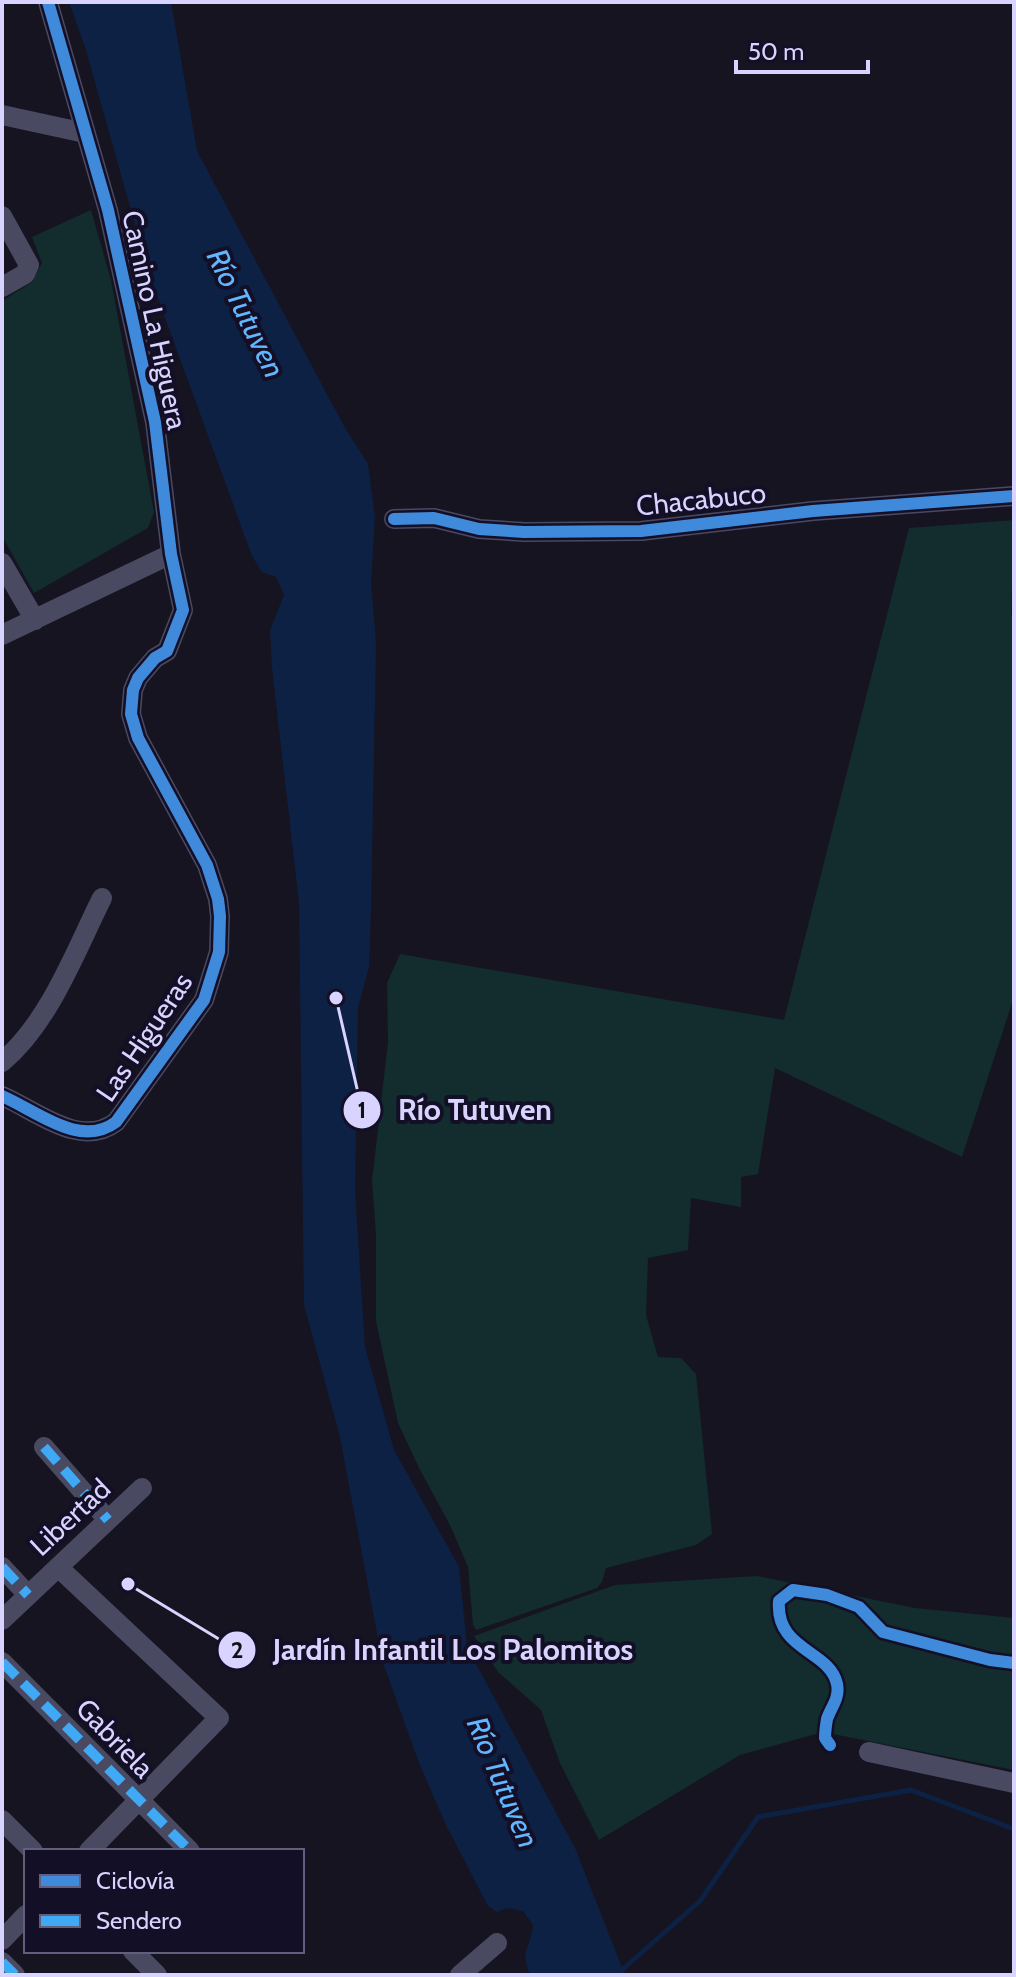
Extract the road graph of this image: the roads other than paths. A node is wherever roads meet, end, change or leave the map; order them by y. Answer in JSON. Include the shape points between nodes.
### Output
{"nodes":[{"id":1,"x":48,"y":2,"type":"edge"},
{"id":2,"x":2,"y":115,"type":"edge"},
{"id":3,"x":85,"y":133,"type":"junction"},
{"id":4,"x":2,"y":216,"type":"edge"},
{"id":5,"x":2,"y":287,"type":"edge"},
{"id":6,"x":1014,"y":496,"type":"edge"},
{"id":7,"x":394,"y":519,"type":"dead end"},
{"id":8,"x":171,"y":554,"type":"junction"},
{"id":9,"x":2,"y":563,"type":"edge"},
{"id":10,"x":35,"y":620,"type":"junction"},
{"id":11,"x":2,"y":635,"type":"edge"},
{"id":12,"x":167,"y":651,"type":"joint"},
{"id":13,"x":102,"y":898,"type":"dead end"},
{"id":14,"x":2,"y":1062,"type":"edge"},
{"id":15,"x":2,"y":1096,"type":"edge"},
{"id":16,"x":44,"y":1447,"type":"dead end"},
{"id":17,"x":142,"y":1488,"type":"dead end"},
{"id":18,"x":108,"y":1520,"type":"junction"},
{"id":19,"x":2,"y":1567,"type":"edge"},
{"id":20,"x":58,"y":1567,"type":"junction"},
{"id":21,"x":28,"y":1595,"type":"junction"},
{"id":22,"x":2,"y":1620,"type":"edge"},
{"id":23,"x":2,"y":1662,"type":"edge"},
{"id":24,"x":869,"y":1752,"type":"dead end"},
{"id":25,"x":1014,"y":1783,"type":"edge"},
{"id":26,"x":138,"y":1801,"type":"junction"},
{"id":27,"x":2,"y":1820,"type":"edge"},
{"id":28,"x":31,"y":1849,"type":"edge"},
{"id":29,"x":91,"y":1849,"type":"edge"},
{"id":30,"x":188,"y":1849,"type":"edge"},
{"id":31,"x":24,"y":1917,"type":"edge"},
{"id":32,"x":2,"y":1940,"type":"edge"},
{"id":33,"x":497,"y":1943,"type":"dead end"},
{"id":34,"x":135,"y":1953,"type":"edge"},
{"id":35,"x":2,"y":1962,"type":"edge"},
{"id":36,"x":15,"y":1975,"type":"edge"},
{"id":37,"x":157,"y":1975,"type":"edge"},
{"id":38,"x":460,"y":1975,"type":"edge"}],
"edges":[{"from":1,"to":3,"type":"street","name":"Camino La Higuera"},
{"from":2,"to":3,"type":"street"},
{"from":3,"to":8,"type":"street","name":"Camino La Higuera","via":[[108,210],[155,422]]},
{"from":4,"to":5,"type":"street","via":[[29,265],[25,274]]},
{"from":6,"to":7,"type":"street","name":"Chacabuco","via":[[641,531],[524,532],[434,518]]},
{"from":8,"to":10,"type":"street"},
{"from":8,"to":12,"type":"street","name":"Camino La Higuera","via":[[183,610]]},
{"from":9,"to":10,"type":"street"},
{"from":10,"to":11,"type":"street"},
{"from":12,"to":15,"type":"street","name":"Las Higueras","via":[[138,678],[131,714],[138,738],[213,881],[221,934],[211,985],[108,1128],[79,1132]]},
{"from":13,"to":14,"type":"street","via":[[39,1020]]},
{"from":16,"to":18,"type":"street"},
{"from":17,"to":18,"type":"street","name":"Libertad"},
{"from":18,"to":20,"type":"street","name":"Libertad"},
{"from":19,"to":21,"type":"street"},
{"from":20,"to":21,"type":"street","name":"Libertad"},
{"from":20,"to":26,"type":"street","via":[[219,1718]]},
{"from":21,"to":22,"type":"street","name":"Libertad"},
{"from":23,"to":26,"type":"street","name":"Gabriela"},
{"from":24,"to":25,"type":"street"},
{"from":26,"to":29,"type":"street"},
{"from":26,"to":30,"type":"street","name":"Gabriela"},
{"from":27,"to":28,"type":"street"},
{"from":31,"to":32,"type":"street"},
{"from":33,"to":38,"type":"street"},
{"from":34,"to":37,"type":"street"},
{"from":35,"to":36,"type":"street"}]}
